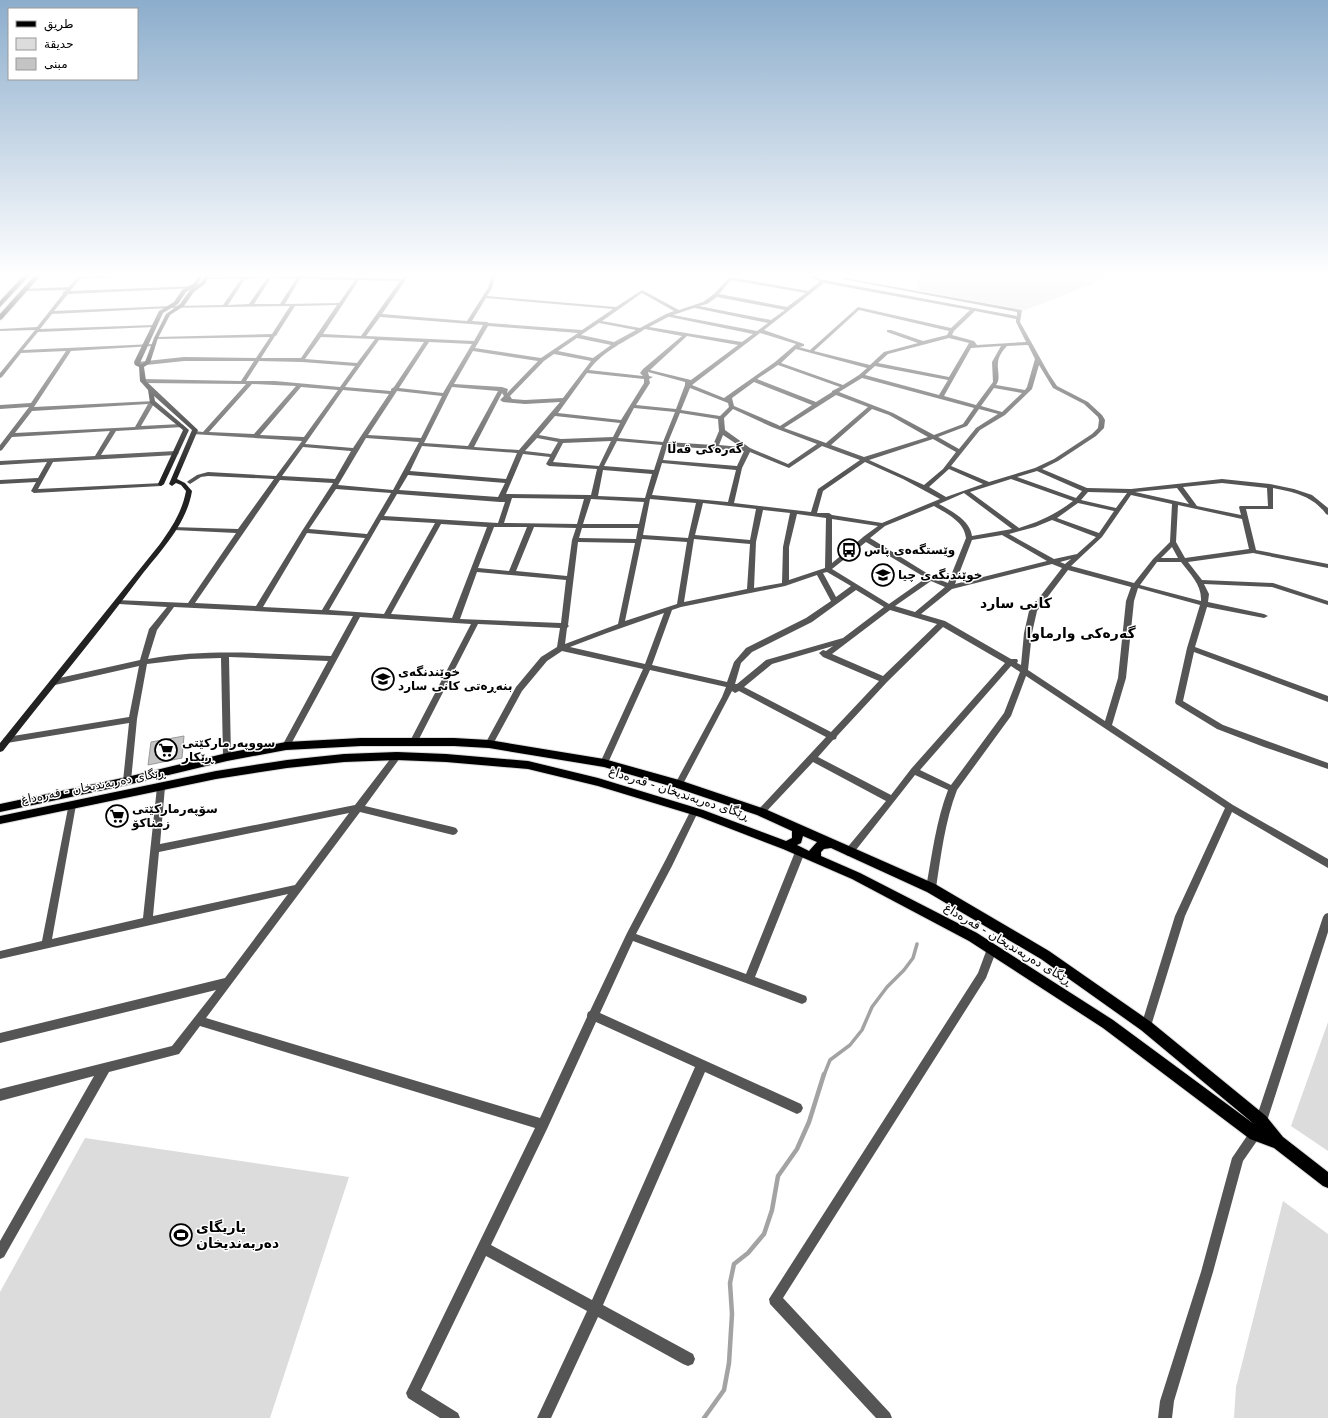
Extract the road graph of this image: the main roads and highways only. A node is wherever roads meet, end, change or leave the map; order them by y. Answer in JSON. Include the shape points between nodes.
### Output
{"nodes":[{"id":1,"x":222,"y":758,"type":"junction"},
{"id":2,"x":216,"y":775,"type":"junction"},
{"id":3,"x":0,"y":808,"type":"edge"},
{"id":4,"x":0,"y":820,"type":"edge"},
{"id":5,"x":798,"y":829,"type":"junction"},
{"id":6,"x":831,"y":844,"type":"junction"},
{"id":7,"x":787,"y":846,"type":"junction"},
{"id":8,"x":816,"y":859,"type":"junction"},
{"id":9,"x":1279,"y":1143,"type":"junction"},
{"id":10,"x":1328,"y":1181,"type":"edge"}],
"edges":[{"from":1,"to":2,"type":"main road"},
{"from":1,"to":3,"type":"main road"},
{"from":1,"to":5,"type":"main road","via":[[286,746],[414,741],[489,744],[604,763],[679,784],[761,812]]},
{"from":2,"to":4,"type":"main road","name":"ڕێگای دەربەندیخان - قەرەداغ"},
{"from":2,"to":7,"type":"main road","name":"ڕێگای دەربەندیخان - قەرەداغ","via":[[344,758],[397,756],[528,765],[598,782],[694,812]]},
{"from":5,"to":6,"type":"main road"},
{"from":5,"to":7,"type":"main road","via":[[797,840]]},
{"from":6,"to":8,"type":"main road","via":[[821,844],[817,847]]},
{"from":6,"to":9,"type":"main road","via":[[931,888],[978,918],[1045,955],[1146,1026],[1261,1121]]},
{"from":7,"to":8,"type":"main road","name":"ڕێگای دەربەندیخان - قەرەداغ"},
{"from":8,"to":9,"type":"main road","name":"ڕێگای دەربەندیخان - قەرەداغ","via":[[856,876],[973,937],[1108,1024],[1255,1134]]},
{"from":9,"to":10,"type":"main road","name":"ڕێگای دەربەندیخان - قەرەداغ"}]}
